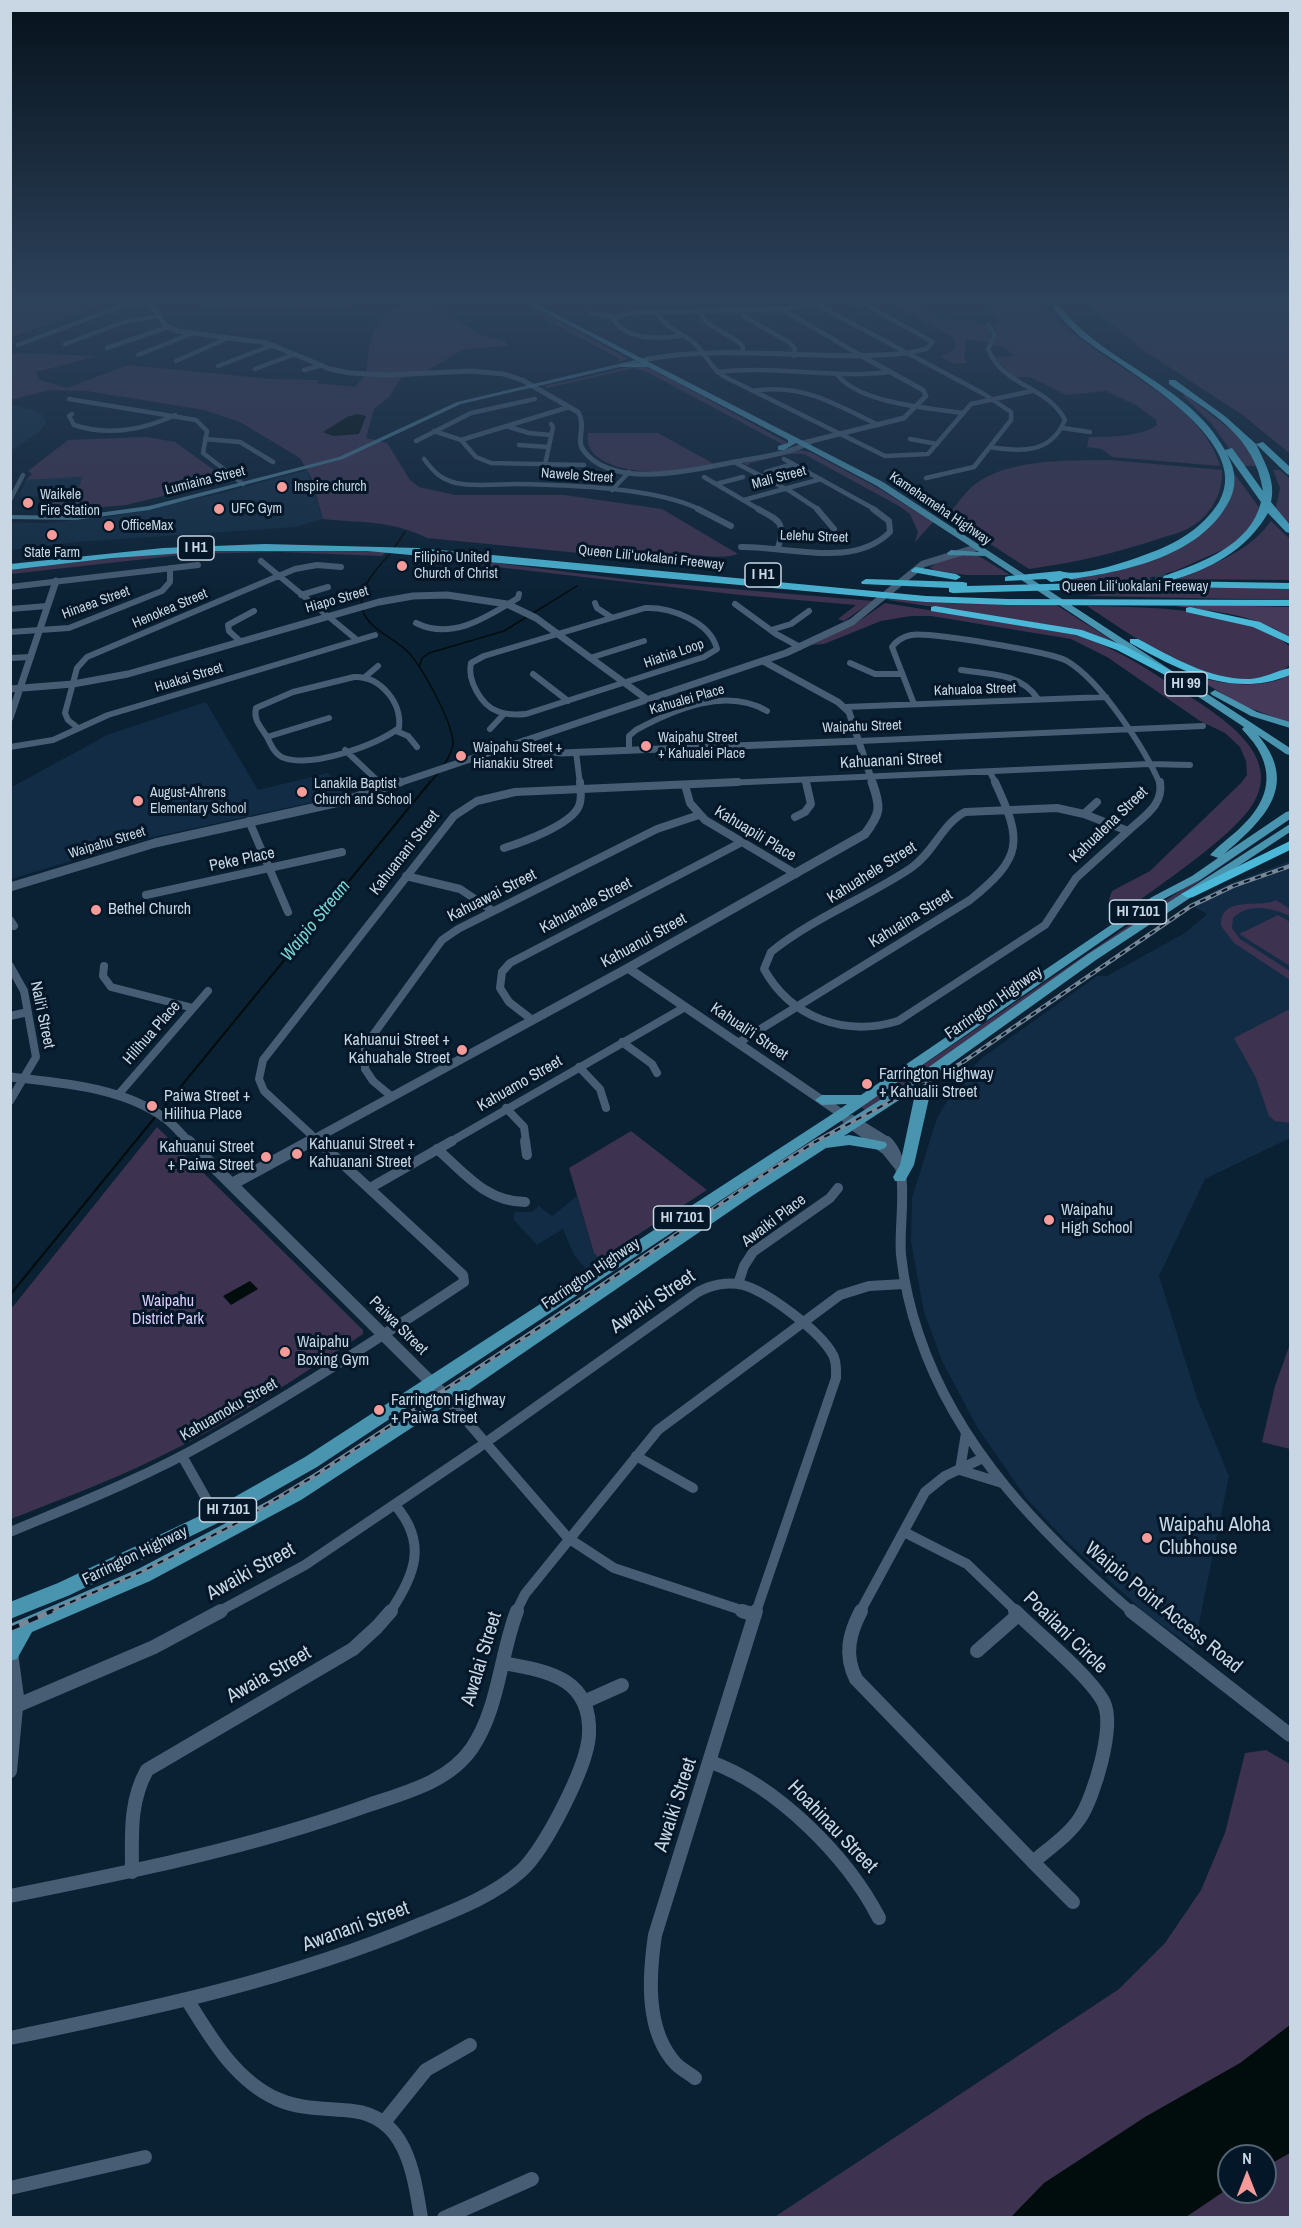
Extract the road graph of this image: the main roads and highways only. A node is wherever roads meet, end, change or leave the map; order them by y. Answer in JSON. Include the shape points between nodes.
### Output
{"nodes":[{"id":1,"x":453,"y":405,"type":"edge"},
{"id":2,"x":732,"y":405,"type":"edge"},
{"id":3,"x":1180,"y":405,"type":"edge"},
{"id":4,"x":1204,"y":405,"type":"edge"},
{"id":5,"x":1208,"y":405,"type":"edge"},
{"id":6,"x":795,"y":437,"type":"junction"},
{"id":7,"x":813,"y":445,"type":"junction"},
{"id":8,"x":781,"y":448,"type":"road end"},
{"id":9,"x":792,"y":449,"type":"road end"},
{"id":10,"x":1233,"y":463,"type":"junction"},
{"id":11,"x":1290,"y":471,"type":"edge"},
{"id":12,"x":10,"y":515,"type":"edge"},
{"id":13,"x":946,"y":524,"type":"junction"},
{"id":14,"x":1206,"y":526,"type":"junction"},
{"id":15,"x":1289,"y":529,"type":"edge"},
{"id":16,"x":957,"y":537,"type":"junction"},
{"id":17,"x":975,"y":543,"type":"junction"},
{"id":18,"x":382,"y":544,"type":"junction"},
{"id":19,"x":462,"y":546,"type":"junction"},
{"id":20,"x":421,"y":547,"type":"junction"},
{"id":21,"x":446,"y":553,"type":"junction"},
{"id":22,"x":994,"y":556,"type":"junction"},
{"id":23,"x":10,"y":558,"type":"edge"},
{"id":24,"x":933,"y":560,"type":"road end"},
{"id":25,"x":10,"y":567,"type":"edge"},
{"id":26,"x":912,"y":574,"type":"road end"},
{"id":27,"x":939,"y":574,"type":"junction"},
{"id":28,"x":1168,"y":578,"type":"tunnel mouth"},
{"id":29,"x":1290,"y":585,"type":"edge"},
{"id":30,"x":1110,"y":591,"type":"tunnel mouth"},
{"id":31,"x":878,"y":594,"type":"junction"},
{"id":32,"x":1058,"y":602,"type":"junction"},
{"id":33,"x":1290,"y":603,"type":"edge"},
{"id":34,"x":1087,"y":615,"type":"junction"},
{"id":35,"x":1134,"y":641,"type":"junction"},
{"id":36,"x":1290,"y":641,"type":"edge"},
{"id":37,"x":1290,"y":671,"type":"edge"},
{"id":38,"x":1171,"y":674,"type":"junction"},
{"id":39,"x":1197,"y":683,"type":"junction"},
{"id":40,"x":1207,"y":698,"type":"junction"},
{"id":41,"x":1290,"y":725,"type":"edge"},
{"id":42,"x":1290,"y":742,"type":"edge"},
{"id":43,"x":1290,"y":752,"type":"edge"},
{"id":44,"x":1290,"y":814,"type":"edge"},
{"id":45,"x":1290,"y":827,"type":"edge"},
{"id":46,"x":1290,"y":845,"type":"edge"},
{"id":47,"x":1188,"y":894,"type":"junction"},
{"id":48,"x":1156,"y":899,"type":"junction"},
{"id":49,"x":929,"y":1072,"type":"junction"},
{"id":50,"x":865,"y":1099,"type":"junction"},
{"id":51,"x":817,"y":1129,"type":"junction"},
{"id":52,"x":880,"y":1145,"type":"road end"},
{"id":53,"x":810,"y":1150,"type":"junction"},
{"id":54,"x":899,"y":1171,"type":"road end"},
{"id":55,"x":10,"y":1611,"type":"edge"},
{"id":56,"x":18,"y":1631,"type":"edge"},
{"id":57,"x":11,"y":1653,"type":"edge"}],
"edges":[{"from":1,"to":12,"type":"main road","name":"Lumiaina Street","via":[[353,453],[241,482],[116,510]]},
{"from":2,"to":6,"type":"main road","name":"Kamehameha Highway","number":"HI 99"},
{"from":3,"to":10,"type":"highway"},
{"from":4,"to":28,"type":"highway","via":[[1236,428],[1265,462],[1275,483],[1275,504],[1265,524],[1245,544],[1214,562]]},
{"from":5,"to":11,"type":"highway"},
{"from":6,"to":7,"type":"main road","name":"Kamehameha Highway","number":"HI 99"},
{"from":6,"to":7,"type":"main road"},
{"from":6,"to":8,"type":"main road","via":[[792,444]]},
{"from":7,"to":9,"type":"main road"},
{"from":7,"to":13,"type":"main road","name":"Kamehameha Highway","number":"HI 99"},
{"from":7,"to":13,"type":"main road","name":"Kamehameha Highway","number":"HI 99","via":[[892,485],[936,513]]},
{"from":10,"to":14,"type":"highway","via":[[1231,487],[1223,506]]},
{"from":10,"to":15,"type":"highway"},
{"from":13,"to":16,"type":"main road","name":"Kamehameha Highway","number":"HI 99"},
{"from":13,"to":17,"type":"main road","name":"Kamehameha Highway","number":"HI 99"},
{"from":14,"to":19,"type":"highway","via":[[1155,554],[1110,568],[1035,581],[966,585],[863,582]]},
{"from":14,"to":27,"type":"highway","via":[[1124,560],[1081,570],[1005,579]]},
{"from":16,"to":17,"type":"main road","name":"Kamehameha Highway","number":"HI 99"},
{"from":16,"to":22,"type":"main road","via":[[961,547],[951,553]]},
{"from":17,"to":22,"type":"main road","name":"Kamehameha Highway","number":"HI 99"},
{"from":18,"to":20,"type":"highway","name":"Queen Liliʻuokalani Freeway","number":"I H1"},
{"from":18,"to":23,"type":"highway","name":"Queen Liliʻuokalani Freeway","number":"I H1","via":[[240,538]]},
{"from":18,"to":25,"type":"highway","name":"Queen Liliʻuokalani Freeway","number":"I H1","via":[[201,548]]},
{"from":19,"to":20,"type":"highway","name":"Queen Liliʻuokalani Freeway","number":"I H1"},
{"from":19,"to":29,"type":"highway","name":"Queen Liliʻuokalani Freeway","number":"I H1","via":[[913,588]]},
{"from":20,"to":21,"type":"highway","name":"Queen Liliʻuokalani Freeway","number":"I H1"},
{"from":21,"to":31,"type":"highway","name":"Queen Liliʻuokalani Freeway","number":"I H1"},
{"from":21,"to":38,"type":"highway","via":[[651,580],[860,598],[1051,626],[1101,639]]},
{"from":22,"to":34,"type":"main road","name":"Kamehameha Highway","number":"HI 99","via":[[1019,568]]},
{"from":22,"to":34,"type":"main road","name":"Kamehameha Highway","number":"HI 99","via":[[1006,568]]},
{"from":24,"to":27,"type":"highway","via":[[927,567]]},
{"from":26,"to":27,"type":"highway"},
{"from":30,"to":31,"type":"highway","via":[[1016,599]]},
{"from":31,"to":32,"type":"highway","name":"Queen Liliʻuokalani Freeway","number":"I H1","via":[[979,602]]},
{"from":32,"to":33,"type":"highway","name":"Queen Liliʻuokalani Freeway","number":"I H1"},
{"from":32,"to":36,"type":"highway","via":[[1198,610],[1256,624]]},
{"from":34,"to":35,"type":"main road","name":"Kamehameha Highway","number":"HI 99"},
{"from":34,"to":38,"type":"main road","name":"Kamehameha Highway","number":"HI 99"},
{"from":35,"to":37,"type":"highway","via":[[1211,677],[1253,681],[1277,678]]},
{"from":35,"to":39,"type":"main road","name":"Kamehameha Highway","number":"HI 99"},
{"from":38,"to":40,"type":"main road","name":"Kamehameha Highway","number":"HI 99"},
{"from":39,"to":41,"type":"main road","number":"HI 99","via":[[1246,710]]},
{"from":39,"to":42,"type":"main road"},
{"from":40,"to":43,"type":"main road","name":"Kamehameha Highway","number":"HI 99"},
{"from":40,"to":48,"type":"main road","via":[[1262,746],[1272,765],[1274,790],[1258,816],[1228,846]]},
{"from":44,"to":48,"type":"main road","name":"Farrington Highway","number":"HI 7101","via":[[1196,878]]},
{"from":45,"to":47,"type":"main road","name":"Farrington Highway","number":"HI 7101"},
{"from":46,"to":47,"type":"highway"},
{"from":47,"to":49,"type":"main road","name":"Farrington Highway","number":"HI 7101"},
{"from":48,"to":50,"type":"main road","name":"Farrington Highway","number":"HI 7101"},
{"from":49,"to":53,"type":"main road","name":"Farrington Highway","number":"HI 7101"},
{"from":49,"to":54,"type":"main road","via":[[907,1165]]},
{"from":50,"to":51,"type":"main road","name":"Farrington Highway","number":"HI 7101"},
{"from":50,"to":51,"type":"main road","via":[[819,1098],[824,1121]]},
{"from":51,"to":55,"type":"main road","name":"Farrington Highway","number":"HI 7101","via":[[311,1462],[216,1516]]},
{"from":52,"to":53,"type":"main road","via":[[846,1140]]},
{"from":53,"to":56,"type":"main road","name":"Farrington Highway","number":"HI 7101","via":[[447,1397],[295,1495],[144,1575]]},
{"from":56,"to":57,"type":"main road"}]}
